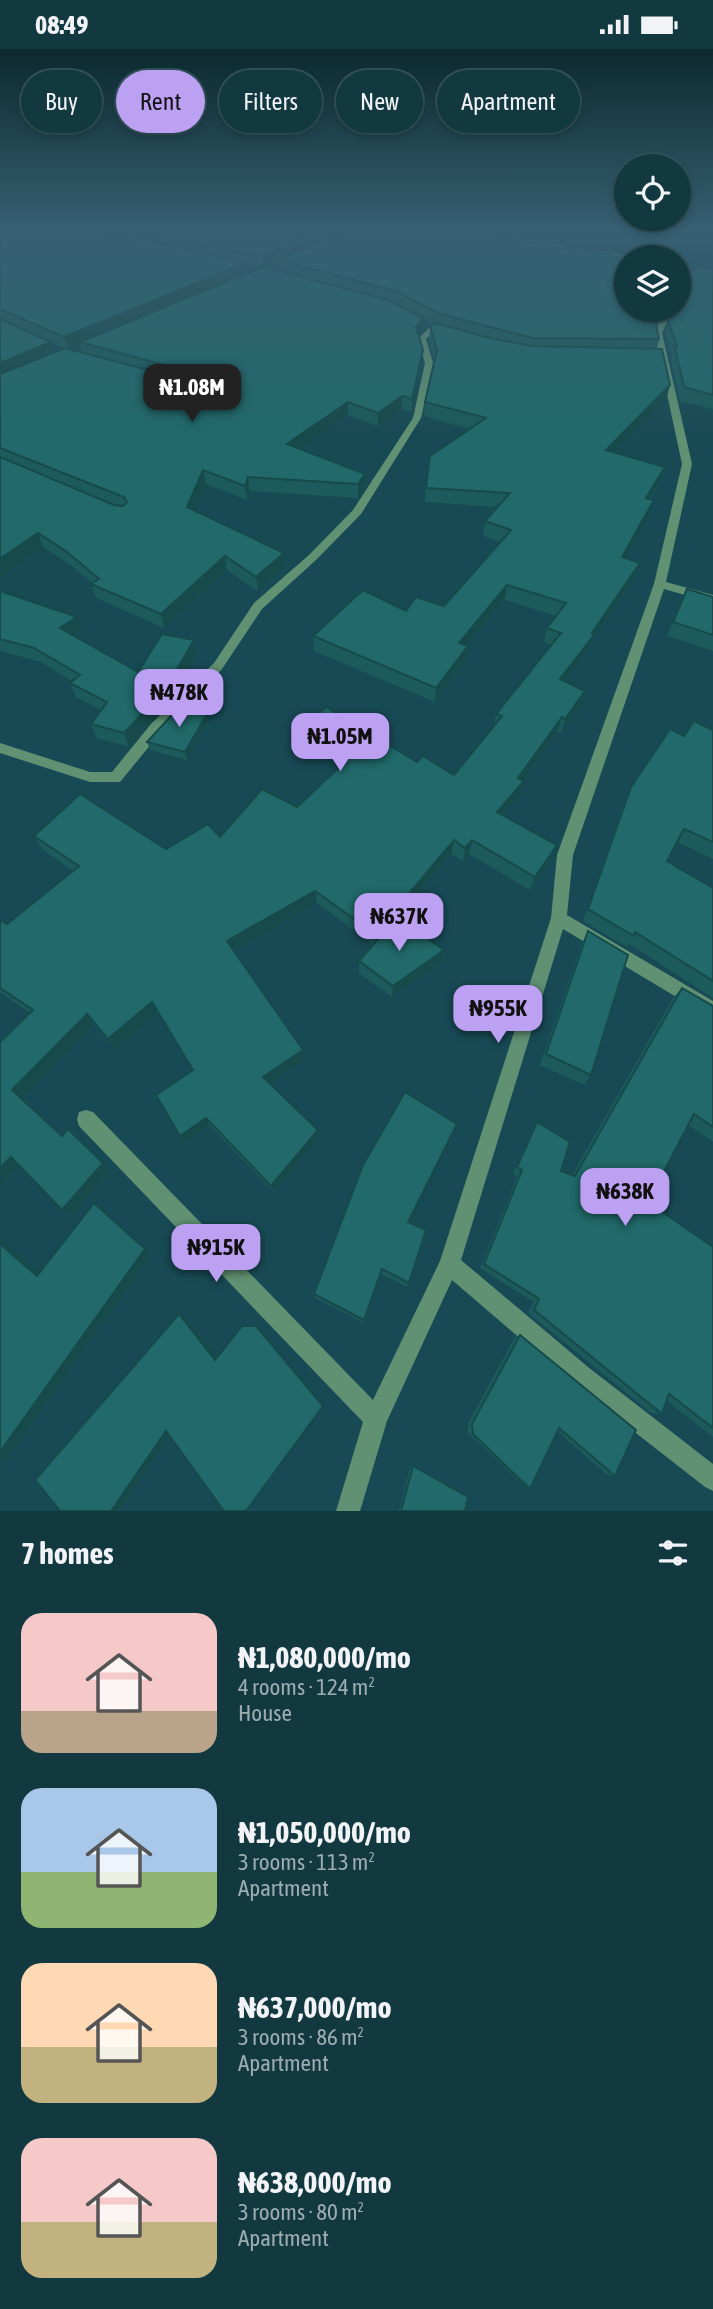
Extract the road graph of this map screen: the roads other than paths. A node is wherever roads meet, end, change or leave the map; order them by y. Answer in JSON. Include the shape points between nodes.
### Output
{"nodes":[{"id":1,"x":663,"y":322,"type":"edge"},
{"id":2,"x":445,"y":333,"type":"edge"},
{"id":3,"x":652,"y":358,"type":"edge"},
{"id":4,"x":666,"y":359,"type":"junction"},
{"id":5,"x":660,"y":584,"type":"junction"},
{"id":6,"x":713,"y":599,"type":"edge"},
{"id":7,"x":0,"y":748,"type":"edge"},
{"id":8,"x":559,"y":918,"type":"junction"},
{"id":9,"x":713,"y":1011,"type":"edge"},
{"id":10,"x":86,"y":1119,"type":"dead end"},
{"id":11,"x":449,"y":1264,"type":"junction"},
{"id":12,"x":376,"y":1419,"type":"junction"},
{"id":13,"x":713,"y":1479,"type":"edge"},
{"id":14,"x":348,"y":1511,"type":"edge"}],
"edges":[{"from":1,"to":4,"type":"street","via":[[658,333]]},
{"from":2,"to":7,"type":"street","via":[[426,327],[422,339],[429,363],[416,418],[357,512],[258,606],[218,666],[156,728],[115,778],[90,776]]},
{"from":3,"to":4,"type":"street"},
{"from":4,"to":5,"type":"street","via":[[687,464]]},
{"from":5,"to":6,"type":"street"},
{"from":5,"to":8,"type":"street","via":[[565,855]]},
{"from":8,"to":9,"type":"street"},
{"from":8,"to":11,"type":"street"},
{"from":10,"to":12,"type":"street"},
{"from":11,"to":12,"type":"street"},
{"from":11,"to":13,"type":"street"},
{"from":12,"to":14,"type":"street"}]}
